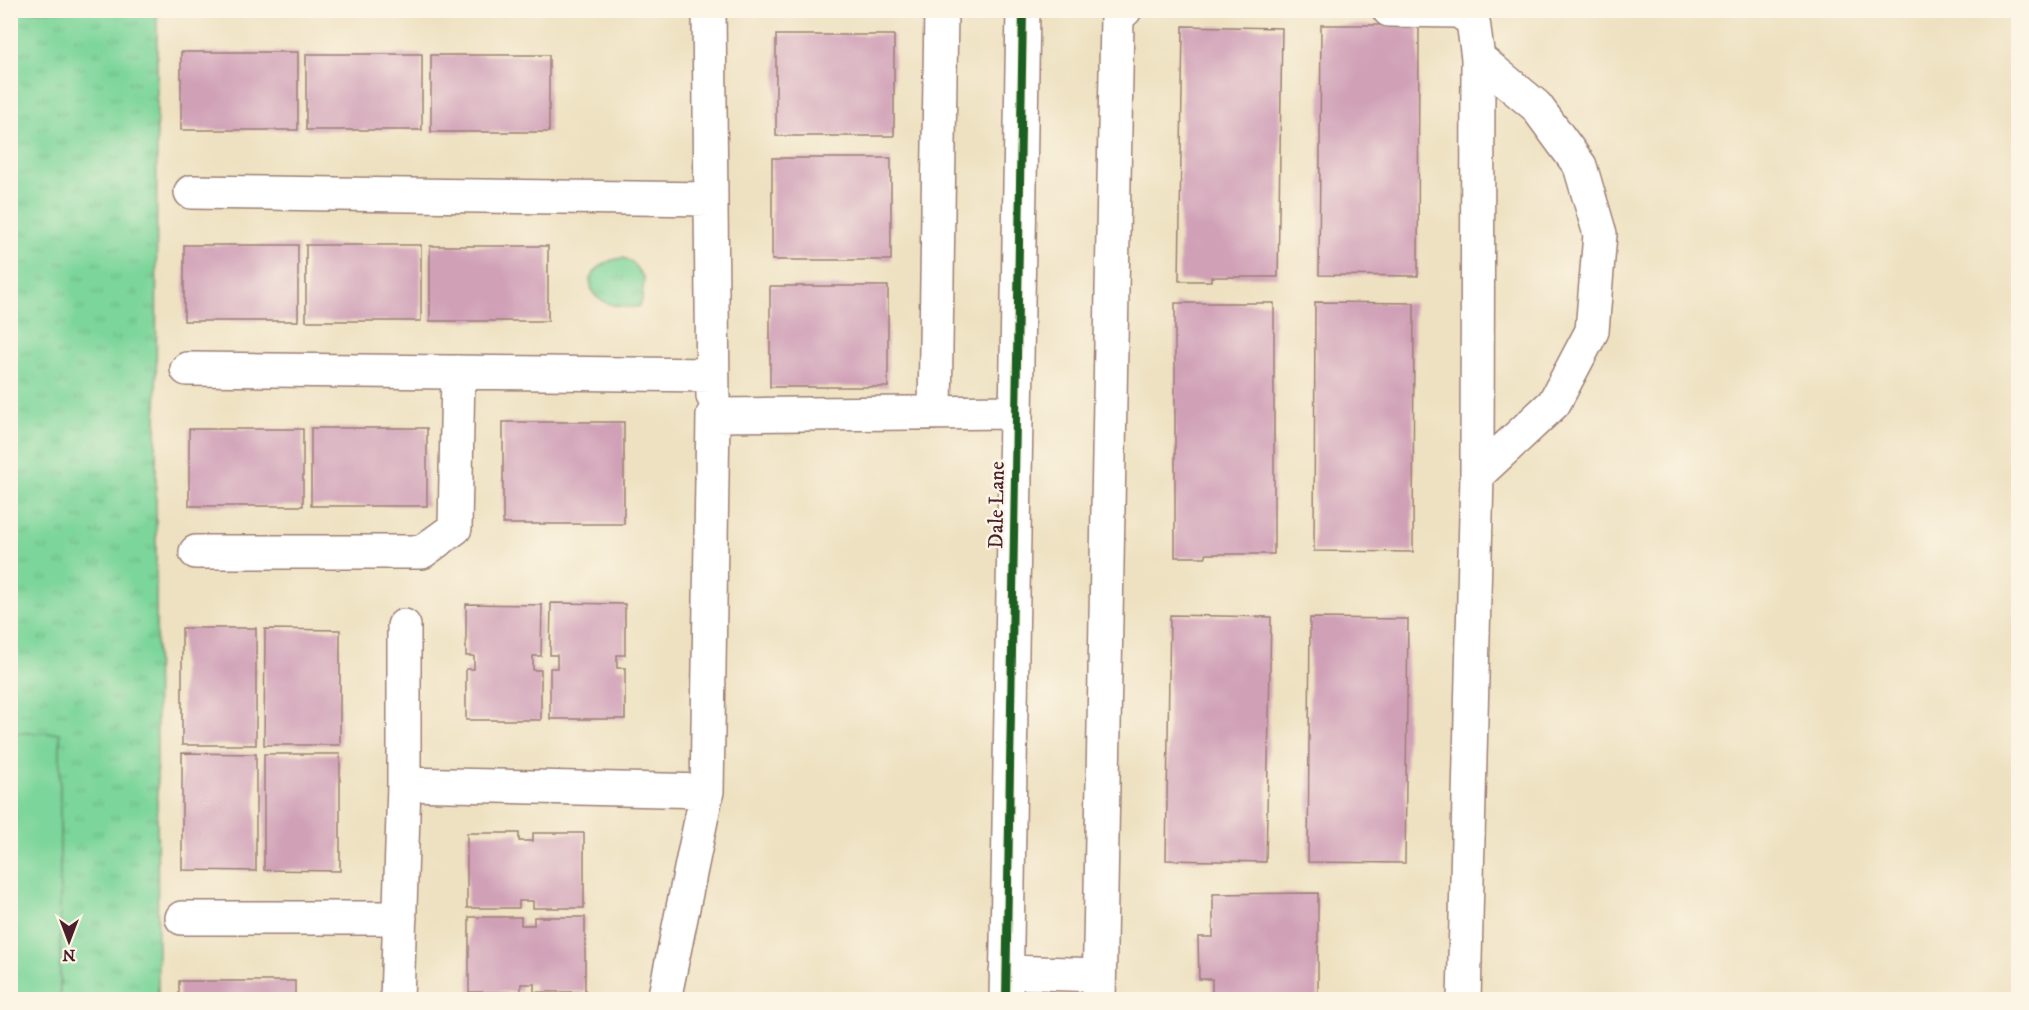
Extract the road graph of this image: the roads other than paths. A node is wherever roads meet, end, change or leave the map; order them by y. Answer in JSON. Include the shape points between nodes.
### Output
{"nodes":[{"id":1,"x":709,"y":10,"type":"edge"},
{"id":2,"x":941,"y":10,"type":"edge"},
{"id":3,"x":1023,"y":10,"type":"edge"},
{"id":4,"x":1125,"y":10,"type":"edge"},
{"id":5,"x":1389,"y":10,"type":"edge"},
{"id":6,"x":1478,"y":58,"type":"junction"},
{"id":7,"x":191,"y":192,"type":"dead end"},
{"id":8,"x":710,"y":199,"type":"junction"},
{"id":9,"x":187,"y":369,"type":"dead end"},
{"id":10,"x":458,"y":372,"type":"junction"},
{"id":11,"x":712,"y":375,"type":"junction"},
{"id":12,"x":1016,"y":412,"type":"junction"},
{"id":13,"x":935,"y":413,"type":"junction"},
{"id":14,"x":713,"y":415,"type":"junction"},
{"id":15,"x":1477,"y":475,"type":"junction"},
{"id":16,"x":196,"y":552,"type":"dead end"},
{"id":17,"x":404,"y":627,"type":"dead end"},
{"id":18,"x":404,"y":784,"type":"junction"},
{"id":19,"x":707,"y":791,"type":"junction"},
{"id":20,"x":182,"y":918,"type":"dead end"},
{"id":21,"x":400,"y":918,"type":"junction"},
{"id":22,"x":1006,"y":986,"type":"edge"},
{"id":23,"x":1099,"y":987,"type":"edge"},
{"id":24,"x":397,"y":999,"type":"edge"},
{"id":25,"x":664,"y":999,"type":"edge"},
{"id":26,"x":1464,"y":999,"type":"edge"}],
"edges":[{"from":1,"to":8,"type":"street"},
{"from":2,"to":13,"type":"street"},
{"from":3,"to":12,"type":"street","name":"Dale Lane"},
{"from":4,"to":23,"type":"street","via":[[1117,17]]},
{"from":5,"to":6,"type":"street","via":[[1459,11],[1473,21]]},
{"from":6,"to":15,"type":"street"},
{"from":6,"to":15,"type":"street","via":[[1536,106],[1580,166],[1600,234],[1592,332],[1554,403]]},
{"from":7,"to":8,"type":"street"},
{"from":8,"to":11,"type":"street"},
{"from":9,"to":10,"type":"street"},
{"from":10,"to":11,"type":"street"},
{"from":10,"to":16,"type":"street","via":[[455,528],[422,552]]},
{"from":11,"to":14,"type":"street"},
{"from":12,"to":13,"type":"street"},
{"from":12,"to":22,"type":"street","name":"Dale Lane"},
{"from":13,"to":14,"type":"street"},
{"from":14,"to":19,"type":"street"},
{"from":15,"to":26,"type":"street"},
{"from":17,"to":18,"type":"street"},
{"from":18,"to":19,"type":"street"},
{"from":18,"to":21,"type":"street"},
{"from":19,"to":25,"type":"street"},
{"from":20,"to":21,"type":"street"},
{"from":21,"to":24,"type":"street"},
{"from":22,"to":23,"type":"street"}]}
